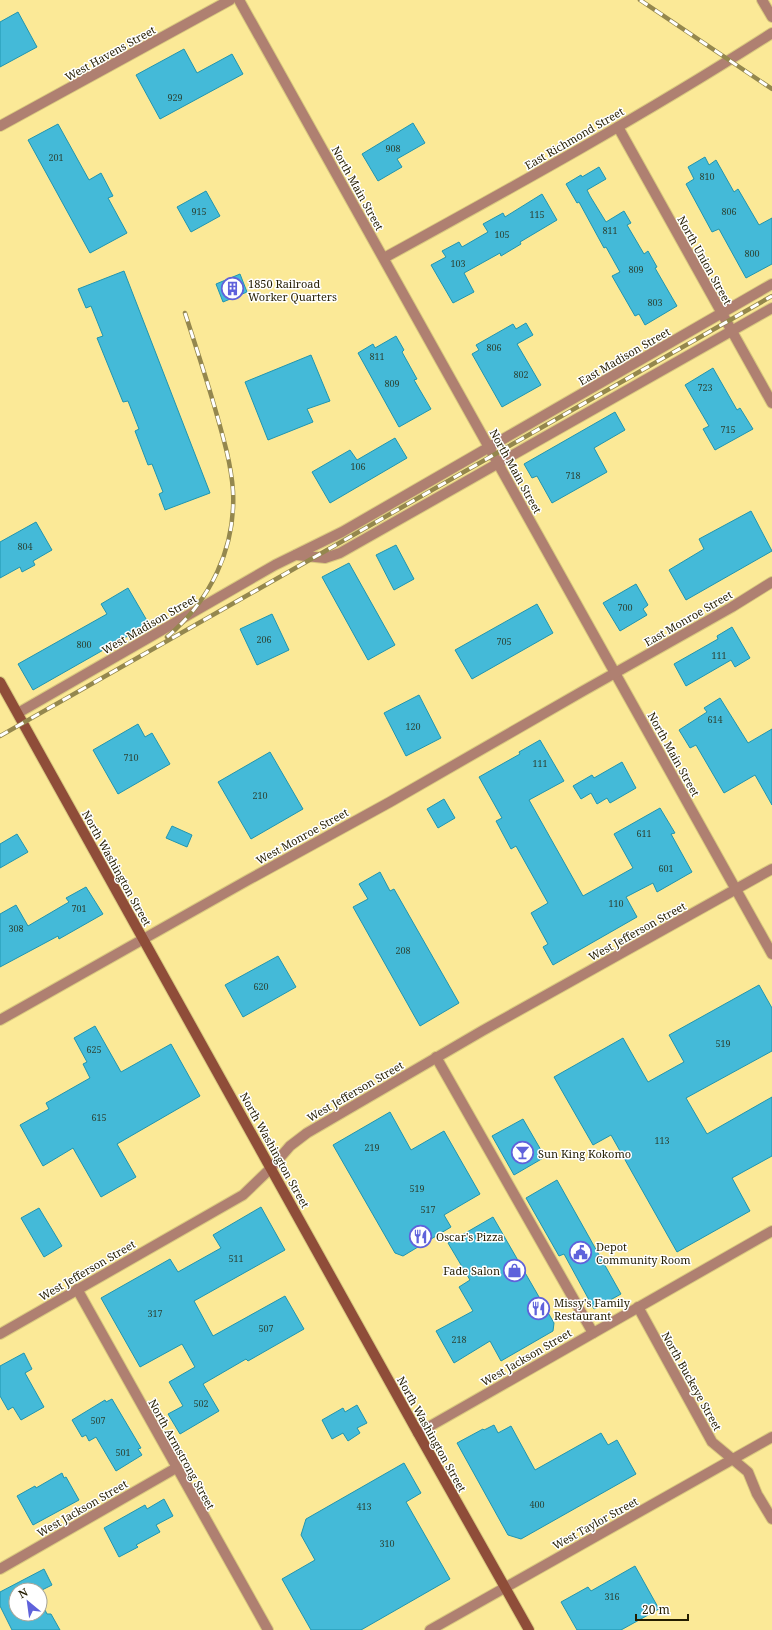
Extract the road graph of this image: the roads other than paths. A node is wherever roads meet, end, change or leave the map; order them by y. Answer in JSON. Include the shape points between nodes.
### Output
{"nodes":[{"id":1,"x":230,"y":0,"type":"edge"},
{"id":2,"x":239,"y":0,"type":"edge"},
{"id":3,"x":762,"y":0,"type":"edge"},
{"id":4,"x":772,"y":17,"type":"edge"},
{"id":5,"x":772,"y":33,"type":"edge"},
{"id":6,"x":0,"y":126,"type":"edge"},
{"id":7,"x":618,"y":127,"type":"junction"},
{"id":8,"x":384,"y":258,"type":"junction"},
{"id":9,"x":772,"y":284,"type":"edge"},
{"id":10,"x":772,"y":308,"type":"edge"},
{"id":11,"x":721,"y":313,"type":"junction"},
{"id":12,"x":732,"y":332,"type":"junction"},
{"id":13,"x":772,"y":404,"type":"edge"},
{"id":14,"x":489,"y":448,"type":"junction"},
{"id":15,"x":498,"y":464,"type":"junction"},
{"id":16,"x":292,"y":556,"type":"junction"},
{"id":17,"x":772,"y":582,"type":"edge"},
{"id":18,"x":615,"y":673,"type":"junction"},
{"id":19,"x":0,"y":682,"type":"edge"},
{"id":20,"x":18,"y":714,"type":"junction"},
{"id":21,"x":772,"y":869,"type":"edge"},
{"id":22,"x":737,"y":890,"type":"junction"},
{"id":23,"x":143,"y":940,"type":"junction"},
{"id":24,"x":772,"y":954,"type":"edge"},
{"id":25,"x":0,"y":1020,"type":"edge"},
{"id":26,"x":436,"y":1057,"type":"junction"},
{"id":27,"x":271,"y":1168,"type":"junction"},
{"id":28,"x":772,"y":1231,"type":"edge"},
{"id":29,"x":77,"y":1289,"type":"junction"},
{"id":30,"x":638,"y":1307,"type":"junction"},
{"id":31,"x":593,"y":1333,"type":"junction"},
{"id":32,"x":0,"y":1334,"type":"edge"},
{"id":33,"x":418,"y":1433,"type":"junction"},
{"id":34,"x":772,"y":1437,"type":"edge"},
{"id":35,"x":734,"y":1458,"type":"junction"},
{"id":36,"x":176,"y":1468,"type":"junction"},
{"id":37,"x":772,"y":1519,"type":"edge"},
{"id":38,"x":0,"y":1569,"type":"edge"},
{"id":39,"x":505,"y":1587,"type":"junction"},
{"id":40,"x":268,"y":1630,"type":"edge"},
{"id":41,"x":430,"y":1630,"type":"edge"},
{"id":42,"x":529,"y":1630,"type":"edge"}],
"edges":[{"from":1,"to":6,"type":"street","name":"West Havens Street"},
{"from":2,"to":8,"type":"street","name":"North Main Street"},
{"from":3,"to":4,"type":"street"},
{"from":5,"to":7,"type":"street","name":"East Richmond Street"},
{"from":7,"to":8,"type":"street","name":"East Richmond Street"},
{"from":7,"to":11,"type":"street","name":"North Union Street"},
{"from":8,"to":14,"type":"street","name":"North Main Street"},
{"from":9,"to":11,"type":"street","name":"East Madison Street"},
{"from":10,"to":12,"type":"street"},
{"from":11,"to":12,"type":"street","name":"North Union Street"},
{"from":11,"to":14,"type":"street","name":"East Madison Street"},
{"from":12,"to":13,"type":"street","name":"North Union Street"},
{"from":12,"to":15,"type":"street"},
{"from":14,"to":15,"type":"street","name":"North Main Street"},
{"from":14,"to":16,"type":"street","name":"West Madison Street","via":[[342,532]]},
{"from":15,"to":16,"type":"street","name":"West Madison Street","via":[[336,555],[325,558],[301,554]]},
{"from":15,"to":18,"type":"street","name":"North Main Street"},
{"from":16,"to":20,"type":"street","name":"West Madison Street"},
{"from":17,"to":18,"type":"street","name":"East Monroe Street"},
{"from":18,"to":22,"type":"street","name":"North Main Street"},
{"from":18,"to":23,"type":"street","name":"West Monroe Street"},
{"from":19,"to":20,"type":"main road","name":"North Washington Street"},
{"from":20,"to":23,"type":"main road","name":"North Washington Street"},
{"from":21,"to":22,"type":"street","name":"West Jefferson Street"},
{"from":22,"to":24,"type":"street","name":"North Main Street"},
{"from":22,"to":26,"type":"street","name":"West Jefferson Street"},
{"from":23,"to":25,"type":"street","name":"West Monroe Street"},
{"from":23,"to":27,"type":"main road","name":"North Washington Street"},
{"from":26,"to":27,"type":"street","name":"West Jefferson Street","via":[[307,1133],[290,1146]]},
{"from":26,"to":31,"type":"street"},
{"from":27,"to":29,"type":"street","name":"West Jefferson Street","via":[[243,1195]]},
{"from":27,"to":33,"type":"main road","name":"North Washington Street"},
{"from":28,"to":30,"type":"street","name":"West Jackson Street"},
{"from":29,"to":32,"type":"street","name":"West Jefferson Street"},
{"from":29,"to":36,"type":"street","name":"North Armstrong Street"},
{"from":30,"to":31,"type":"street","name":"West Jackson Street"},
{"from":30,"to":35,"type":"street","name":"North Buckeye Street","via":[[712,1442]]},
{"from":31,"to":33,"type":"street","name":"West Jackson Street"},
{"from":33,"to":39,"type":"main road","name":"North Washington Street"},
{"from":34,"to":35,"type":"street","name":"West Taylor Street"},
{"from":35,"to":37,"type":"street","name":"North Buckeye Street","via":[[748,1472]]},
{"from":35,"to":39,"type":"street","name":"West Taylor Street"},
{"from":36,"to":38,"type":"street","name":"West Jackson Street"},
{"from":36,"to":40,"type":"street","name":"North Armstrong Street"},
{"from":39,"to":41,"type":"street","name":"West Taylor Street"},
{"from":39,"to":42,"type":"main road","name":"North Washington Street"}]}
